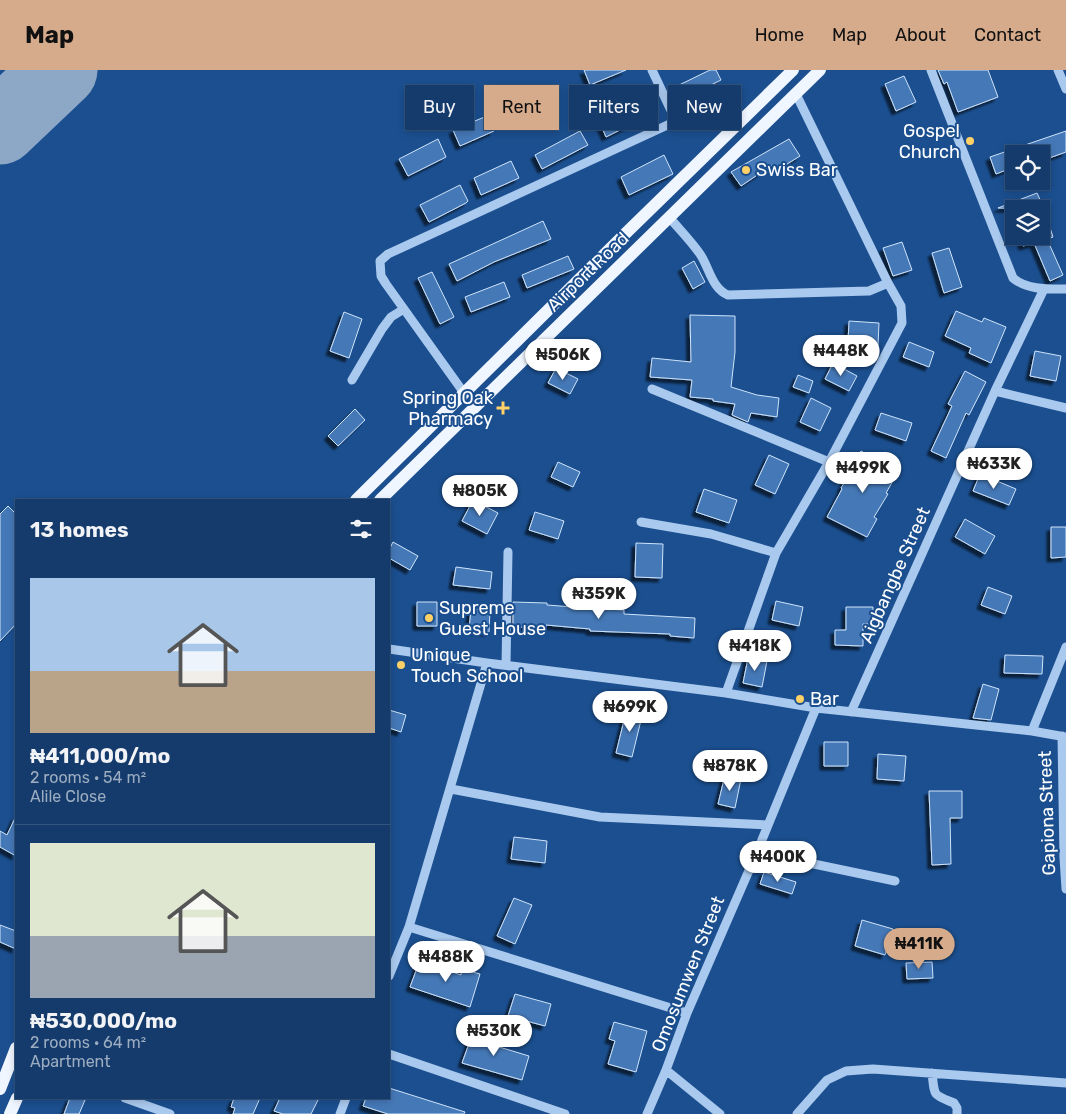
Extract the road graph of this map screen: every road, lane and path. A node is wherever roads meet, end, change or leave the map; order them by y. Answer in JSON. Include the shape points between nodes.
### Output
{"nodes":[{"id":1,"x":652,"y":70,"type":"edge"},
{"id":2,"x":794,"y":70,"type":"edge"},
{"id":3,"x":820,"y":70,"type":"edge"},
{"id":4,"x":931,"y":70,"type":"edge"},
{"id":5,"x":1058,"y":70,"type":"edge"},
{"id":6,"x":1066,"y":89,"type":"edge"},
{"id":7,"x":796,"y":94,"type":"junction"},
{"id":8,"x":668,"y":104,"type":"edge"},
{"id":9,"x":668,"y":125,"type":"edge"},
{"id":10,"x":669,"y":217,"type":"junction"},
{"id":11,"x":888,"y":283,"type":"junction"},
{"id":12,"x":1044,"y":289,"type":"junction"},
{"id":13,"x":1066,"y":289,"type":"edge"},
{"id":14,"x":404,"y":309,"type":"junction"},
{"id":15,"x":352,"y":380,"type":"dead end"},
{"id":16,"x":652,"y":389,"type":"dead end"},
{"id":17,"x":995,"y":391,"type":"junction"},
{"id":18,"x":464,"y":393,"type":"junction"},
{"id":19,"x":1066,"y":408,"type":"edge"},
{"id":20,"x":404,"y":453,"type":"junction"},
{"id":21,"x":829,"y":462,"type":"junction"},
{"id":22,"x":415,"y":465,"type":"junction"},
{"id":23,"x":357,"y":499,"type":"edge"},
{"id":24,"x":381,"y":499,"type":"edge"},
{"id":25,"x":641,"y":522,"type":"dead end"},
{"id":26,"x":508,"y":552,"type":"dead end"},
{"id":27,"x":776,"y":553,"type":"junction"},
{"id":28,"x":1066,"y":647,"type":"edge"},
{"id":29,"x":390,"y":649,"type":"edge"},
{"id":30,"x":487,"y":663,"type":"junction"},
{"id":31,"x":506,"y":665,"type":"junction"},
{"id":32,"x":726,"y":693,"type":"junction"},
{"id":33,"x":816,"y":708,"type":"junction"},
{"id":34,"x":851,"y":712,"type":"junction"},
{"id":35,"x":1032,"y":731,"type":"junction"},
{"id":36,"x":1064,"y":737,"type":"edge"},
{"id":37,"x":451,"y":789,"type":"junction"},
{"id":38,"x":767,"y":825,"type":"junction"},
{"id":39,"x":757,"y":852,"type":"junction"},
{"id":40,"x":895,"y":881,"type":"dead end"},
{"id":41,"x":1066,"y":889,"type":"edge"},
{"id":42,"x":408,"y":928,"type":"junction"},
{"id":43,"x":390,"y":973,"type":"edge"},
{"id":44,"x":687,"y":1014,"type":"junction"},
{"id":45,"x":15,"y":1049,"type":"edge"},
{"id":46,"x":390,"y":1054,"type":"edge"},
{"id":47,"x":4,"y":1065,"type":"edge"},
{"id":48,"x":666,"y":1070,"type":"junction"},
{"id":49,"x":932,"y":1073,"type":"junction"},
{"id":50,"x":1066,"y":1082,"type":"edge"},
{"id":51,"x":0,"y":1089,"type":"edge"},
{"id":52,"x":17,"y":1099,"type":"edge"},
{"id":53,"x":128,"y":1099,"type":"edge"},
{"id":54,"x":346,"y":1099,"type":"edge"},
{"id":55,"x":10,"y":1114,"type":"edge"},
{"id":56,"x":170,"y":1114,"type":"edge"},
{"id":57,"x":340,"y":1114,"type":"edge"},
{"id":58,"x":565,"y":1114,"type":"edge"},
{"id":59,"x":647,"y":1114,"type":"edge"},
{"id":60,"x":720,"y":1114,"type":"edge"},
{"id":61,"x":797,"y":1114,"type":"edge"},
{"id":62,"x":957,"y":1114,"type":"edge"}],
"edges":[{"from":1,"to":8,"type":"street"},
{"from":2,"to":18,"type":"main road","name":"Airport Road"},
{"from":3,"to":7,"type":"main road","name":"Airport Road"},
{"from":4,"to":12,"type":"street","via":[[1012,278],[1020,284]]},
{"from":5,"to":6,"type":"street"},
{"from":7,"to":10,"type":"main road","name":"Airport Road"},
{"from":7,"to":11,"type":"street"},
{"from":9,"to":14,"type":"street","via":[[388,254],[380,261],[381,276]]},
{"from":10,"to":11,"type":"street","via":[[700,254],[717,287],[728,296],[869,291]]},
{"from":10,"to":22,"type":"main road","name":"Airport Road"},
{"from":11,"to":21,"type":"street","via":[[901,306],[902,323]]},
{"from":12,"to":13,"type":"street"},
{"from":12,"to":17,"type":"street","name":"Aigbangbe Street"},
{"from":14,"to":15,"type":"street","via":[[391,317],[382,329]]},
{"from":14,"to":18,"type":"street"},
{"from":16,"to":21,"type":"street"},
{"from":17,"to":19,"type":"street"},
{"from":17,"to":34,"type":"street","name":"Aigbangbe Street"},
{"from":18,"to":20,"type":"main road","name":"Airport Road"},
{"from":20,"to":22,"type":"main road"},
{"from":20,"to":23,"type":"main road","name":"Airport Road"},
{"from":21,"to":27,"type":"street"},
{"from":22,"to":24,"type":"main road","name":"Airport Road"},
{"from":25,"to":27,"type":"street","via":[[711,534]]},
{"from":26,"to":31,"type":"street"},
{"from":27,"to":32,"type":"street"},
{"from":28,"to":35,"type":"street"},
{"from":29,"to":30,"type":"street"},
{"from":30,"to":31,"type":"street"},
{"from":30,"to":37,"type":"street"},
{"from":31,"to":32,"type":"street"},
{"from":32,"to":33,"type":"street"},
{"from":33,"to":34,"type":"street"},
{"from":33,"to":38,"type":"street","name":"Omosumwen Street"},
{"from":34,"to":35,"type":"street"},
{"from":35,"to":36,"type":"street"},
{"from":36,"to":41,"type":"street","name":"Gapiona Street"},
{"from":37,"to":38,"type":"street","via":[[600,817]]},
{"from":37,"to":42,"type":"street"},
{"from":38,"to":39,"type":"street","name":"Omosumwen Street"},
{"from":39,"to":40,"type":"street"},
{"from":39,"to":44,"type":"street","name":"Omosumwen Street"},
{"from":42,"to":43,"type":"street"},
{"from":42,"to":44,"type":"street"},
{"from":44,"to":48,"type":"street","name":"Omosumwen Street"},
{"from":45,"to":47,"type":"main road"},
{"from":46,"to":58,"type":"street"},
{"from":47,"to":51,"type":"main road"},
{"from":48,"to":59,"type":"street","name":"Omosumwen Street"},
{"from":48,"to":60,"type":"street"},
{"from":49,"to":50,"type":"street"},
{"from":49,"to":61,"type":"street","via":[[873,1069],[846,1071],[827,1080]]},
{"from":49,"to":62,"type":"street","via":[[934,1094],[954,1103]]},
{"from":52,"to":55,"type":"main road"},
{"from":53,"to":56,"type":"street"},
{"from":54,"to":57,"type":"street"}]}
